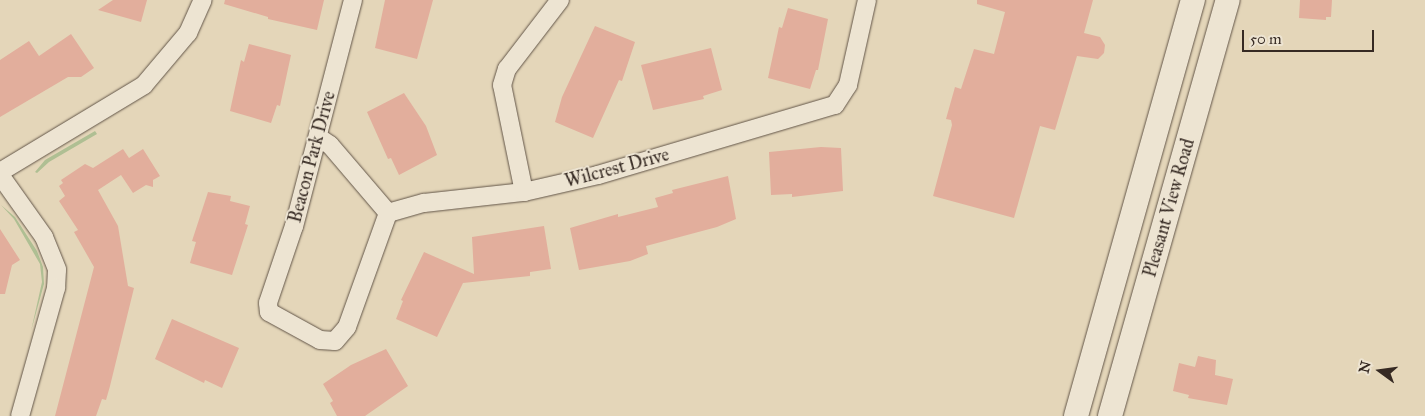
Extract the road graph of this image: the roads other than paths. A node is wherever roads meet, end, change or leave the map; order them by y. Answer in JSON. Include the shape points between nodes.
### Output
{"nodes":[{"id":1,"x":203,"y":0,"type":"edge"},
{"id":2,"x":353,"y":0,"type":"edge"},
{"id":3,"x":560,"y":0,"type":"edge"},
{"id":4,"x":867,"y":0,"type":"edge"},
{"id":5,"x":1193,"y":0,"type":"edge"},
{"id":6,"x":1228,"y":0,"type":"edge"},
{"id":7,"x":318,"y":137,"type":"junction"},
{"id":8,"x":1150,"y":151,"type":"junction"},
{"id":9,"x":1183,"y":160,"type":"junction"},
{"id":10,"x":0,"y":173,"type":"edge"},
{"id":11,"x":524,"y":192,"type":"junction"},
{"id":12,"x":388,"y":213,"type":"junction"},
{"id":13,"x":20,"y":416,"type":"edge"},
{"id":14,"x":1076,"y":416,"type":"edge"},
{"id":15,"x":1110,"y":416,"type":"edge"}],
"edges":[{"from":1,"to":10,"type":"street","via":[[188,33],[144,85]]},
{"from":2,"to":7,"type":"street","name":"Beacon Park Drive"},
{"from":3,"to":11,"type":"street","via":[[507,69],[502,85]]},
{"from":4,"to":11,"type":"street","name":"Wilcrest Drive","via":[[848,85],[835,105],[642,163]]},
{"from":5,"to":8,"type":"main road","name":"Pleasant View Road"},
{"from":6,"to":9,"type":"main road","name":"Pleasant View Road"},
{"from":7,"to":12,"type":"street","via":[[330,145]]},
{"from":7,"to":12,"type":"street","name":"Beacon Park Drive","via":[[294,226],[268,303],[269,312],[320,340],[335,340],[347,326]]},
{"from":8,"to":9,"type":"main road"},
{"from":8,"to":14,"type":"main road","name":"Pleasant View Road"},
{"from":9,"to":15,"type":"main road","name":"Pleasant View Road"},
{"from":10,"to":13,"type":"street","via":[[44,237],[57,270],[56,288]]},
{"from":11,"to":12,"type":"street","name":"Wilcrest Drive","via":[[424,203]]}]}
